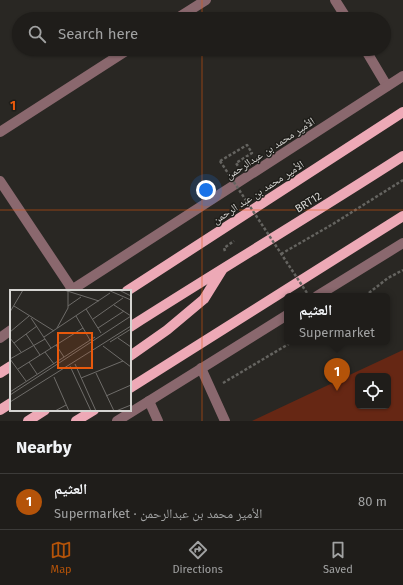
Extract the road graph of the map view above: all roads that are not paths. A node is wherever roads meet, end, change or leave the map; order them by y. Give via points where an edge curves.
1 (206, 0) edge
2 (335, 0) edge
3 (187, 12) edge
4 (343, 12) edge
5 (118, 56) edge
6 (369, 56) edge
7 (403, 76) edge
8 (387, 86) junction
9 (403, 112) edge
10 (0, 132) edge
11 (403, 156) edge
12 (0, 181) edge
13 (403, 216) edge
14 (403, 243) edge
15 (224, 267) junction
16 (71, 290) edge
17 (129, 290) edge
18 (322, 293) edge
19 (284, 317) edge
20 (131, 326) edge
21 (10, 331) edge
22 (0, 338) edge
23 (131, 355) edge
24 (10, 367) edge
25 (200, 368) junction
26 (0, 373) edge
27 (131, 387) edge
28 (149, 401) junction
29 (10, 404) edge
30 (0, 410) edge
31 (43, 411) edge
32 (92, 411) edge
33 (28, 421) edge
34 (76, 421) edge
35 (116, 421) edge
36 (158, 421) edge
37 (225, 421) edge

1 - 3 street
2 - 4 street
5 - 10 street
6 - 8 street
7 - 8 street, الأمير محمد بن عبدالرحمن
8 - 16 street, الأمير محمد بن عبدالرحمن
9 - 17 main road, الأمير محمد بن عبد الرحمن
11 - 15 main road, BRT12
12 - 16 street
13 - 27 main road
14 - 18 street
15 - 20 main road, BRT12
15 - 23 main road, BRT12 via 204,299
19 - 25 street
21 - 22 street
24 - 26 main road
25 - 28 street
25 - 37 street
28 - 35 street
28 - 36 street
29 - 30 main road
31 - 33 main road
32 - 34 main road

